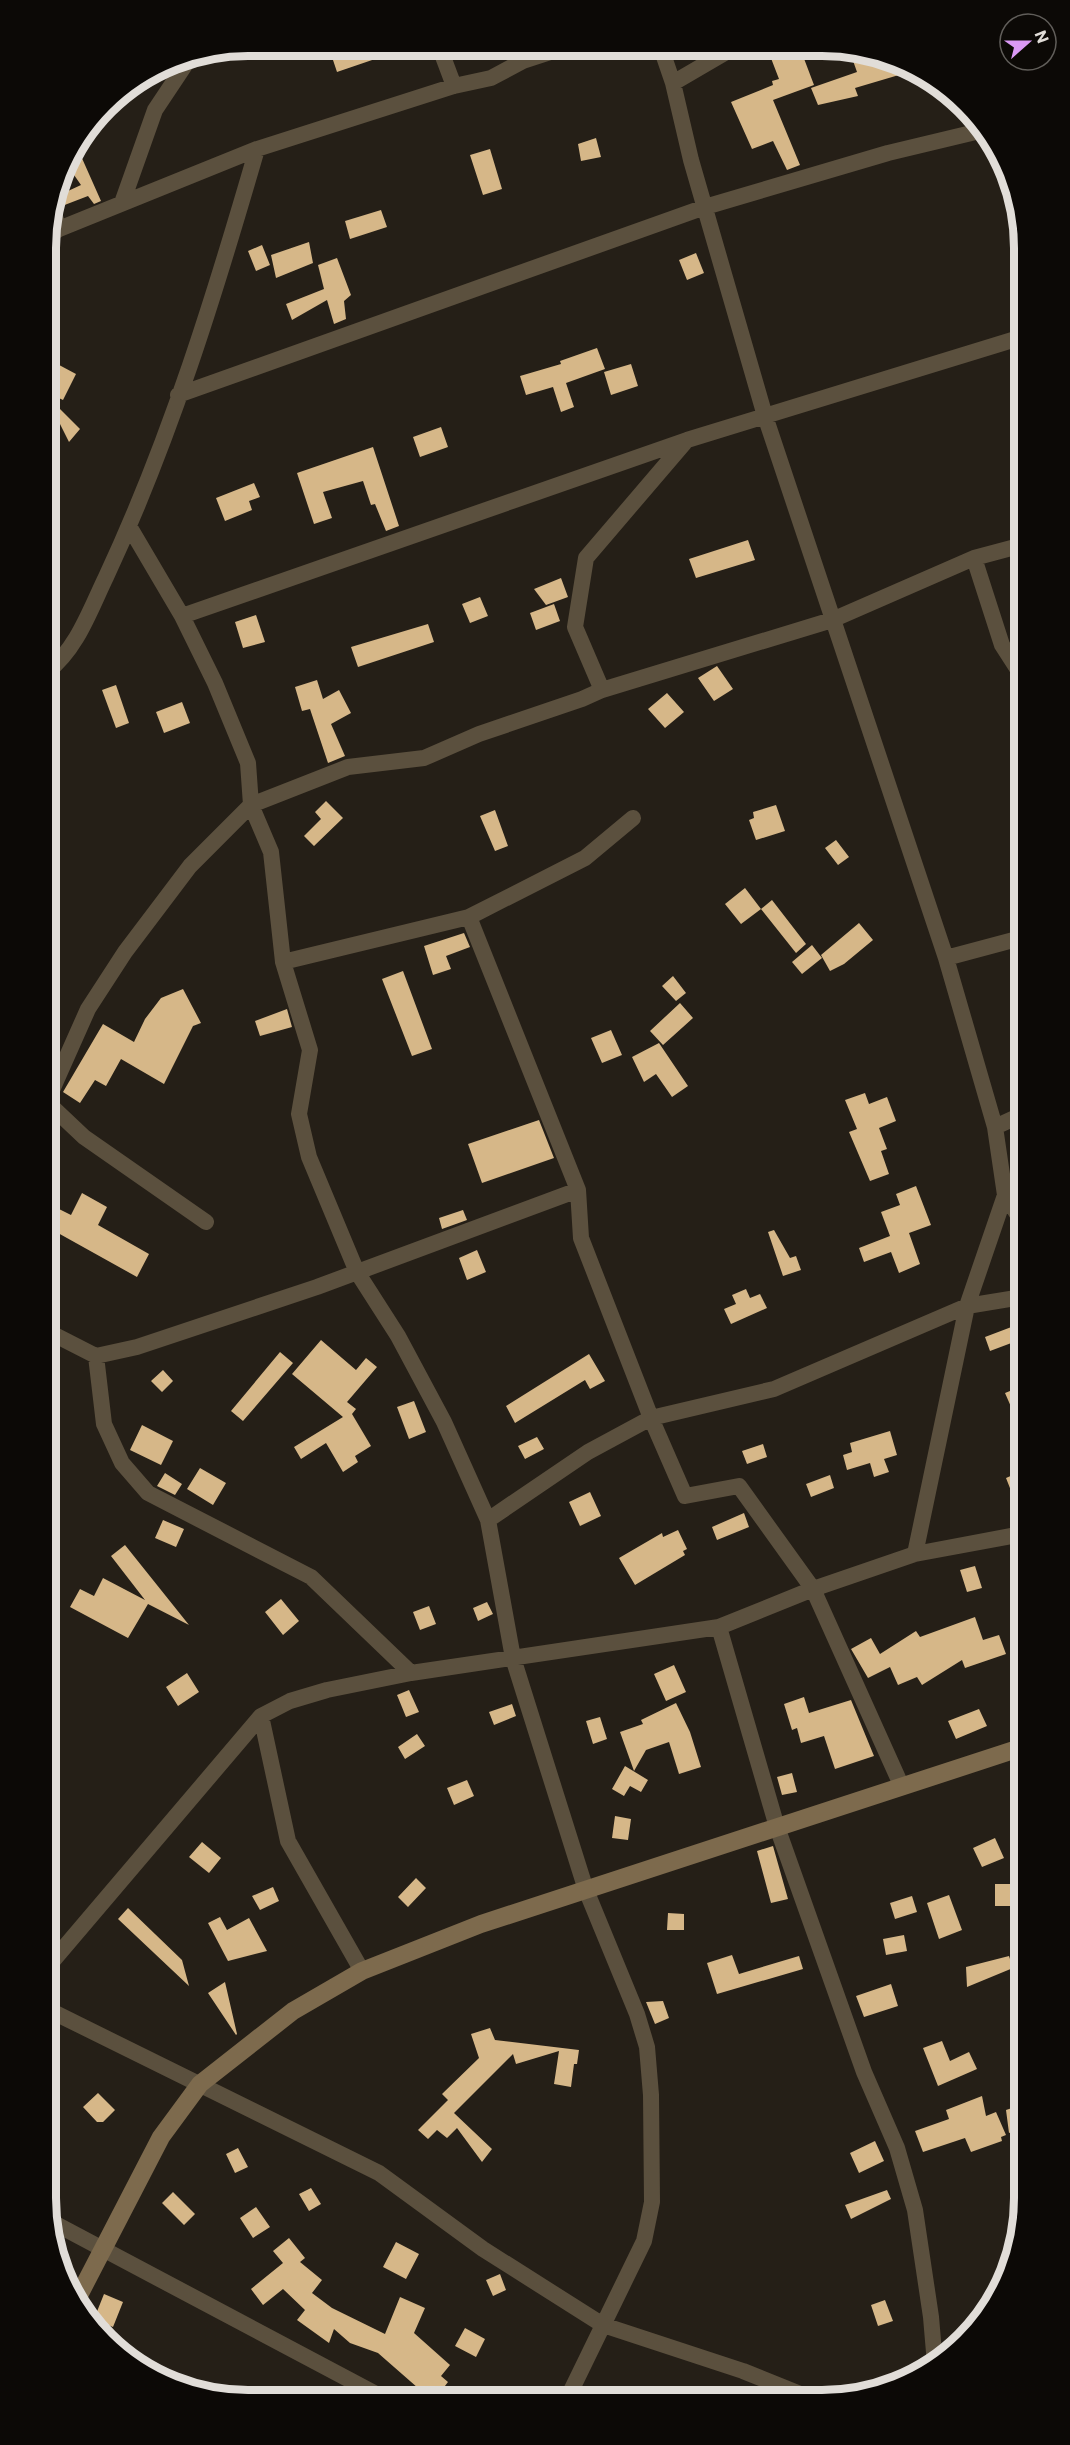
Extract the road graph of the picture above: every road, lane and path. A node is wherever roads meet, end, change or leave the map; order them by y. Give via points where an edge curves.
1 (540, 55) edge
2 (663, 55) edge
3 (721, 55) edge
4 (443, 56) edge
5 (184, 67) edge
6 (673, 83) junction
7 (454, 86) junction
8 (975, 132) edge
9 (257, 149) junction
10 (122, 203) junction
11 (705, 207) junction
12 (56, 231) edge
13 (1014, 340) edge
14 (178, 394) junction
15 (765, 416) junction
16 (687, 440) junction
17 (129, 526) junction
18 (1014, 547) edge
19 (974, 558) junction
20 (182, 616) junction
21 (832, 620) junction
22 (56, 663) edge
23 (1014, 664) edge
24 (602, 690) junction
25 (251, 805) junction
26 (633, 819) dead end
27 (469, 917) junction
28 (1014, 940) edge
29 (946, 958) junction
30 (283, 962) junction
31 (56, 1083) edge
32 (56, 1109) edge
33 (1014, 1118) edge
34 (995, 1127) junction
35 (578, 1190) junction
36 (1005, 1195) junction
37 (1014, 1208) edge
38 (206, 1222) dead end
39 (357, 1272) junction
40 (1014, 1299) edge
41 (967, 1306) junction
42 (56, 1336) edge
43 (96, 1356) junction
44 (651, 1418) junction
45 (488, 1520) junction
46 (1014, 1535) edge
47 (915, 1554) junction
48 (813, 1589) junction
49 (719, 1627) junction
50 (513, 1658) junction
51 (411, 1673) junction
52 (261, 1716) junction
53 (1014, 1750) edge
54 (902, 1786) junction
55 (777, 1827) junction
56 (586, 1890) junction
57 (56, 1957) edge
58 (362, 1971) junction
59 (56, 2013) edge
60 (200, 2084) junction
61 (57, 2225) edge
62 (103, 2250) junction
63 (80, 2293) edge
64 (603, 2325) junction
65 (934, 2353) edge
66 (369, 2390) edge
67 (571, 2390) edge
68 (790, 2390) edge

1 - 7 street via 491,78
2 - 6 street
3 - 6 street
4 - 7 street
5 - 10 street via 155,110
6 - 11 street
7 - 9 street
8 - 11 street via 888,153
9 - 10 street
9 - 14 street via 216,289
10 - 12 street
11 - 14 street
11 - 15 street
13 - 15 street
14 - 17 street
15 - 16 street
15 - 21 street
16 - 20 street
16 - 24 street via 586,558 575,627
17 - 20 street
17 - 22 street via 78,635
18 - 19 street
19 - 21 street
19 - 23 street via 1002,645
20 - 25 street via 215,682 248,763
21 - 24 street
21 - 29 street
24 - 25 street via 424,758 348,767
25 - 30 street via 271,852
25 - 31 street via 190,866 125,952 88,1009
26 - 27 street via 585,858
27 - 30 street
27 - 35 street
28 - 29 street
29 - 34 street
30 - 39 street via 310,1050 299,1114 309,1156
32 - 38 street via 84,1137
33 - 34 street
34 - 36 street
35 - 39 street
35 - 44 street via 582,1238
36 - 37 street
36 - 41 street
39 - 43 street via 227,1319
39 - 45 street via 434,1403
40 - 41 street
41 - 44 street via 774,1389
41 - 47 street
42 - 43 street
43 - 51 street via 104,1424 122,1463 148,1493 311,1577
44 - 45 street via 588,1452
44 - 48 street via 685,1496 739,1486
45 - 50 street
46 - 47 street
47 - 48 street
48 - 49 street
48 - 54 street
49 - 50 street
49 - 55 street
50 - 51 street
50 - 56 street
51 - 52 street via 290,1701
52 - 57 street
52 - 58 street via 288,1841
53 - 54 street
54 - 55 street
55 - 56 street
55 - 65 street via 864,2072 897,2148 915,2210
56 - 58 street via 482,1924
56 - 64 street via 647,2047 651,2094 652,2202 644,2241
58 - 60 street via 293,2011
59 - 60 street
60 - 62 street via 161,2137
60 - 64 street via 379,2173 483,2249
61 - 62 street
62 - 63 street
62 - 66 street
64 - 67 street
64 - 68 street

